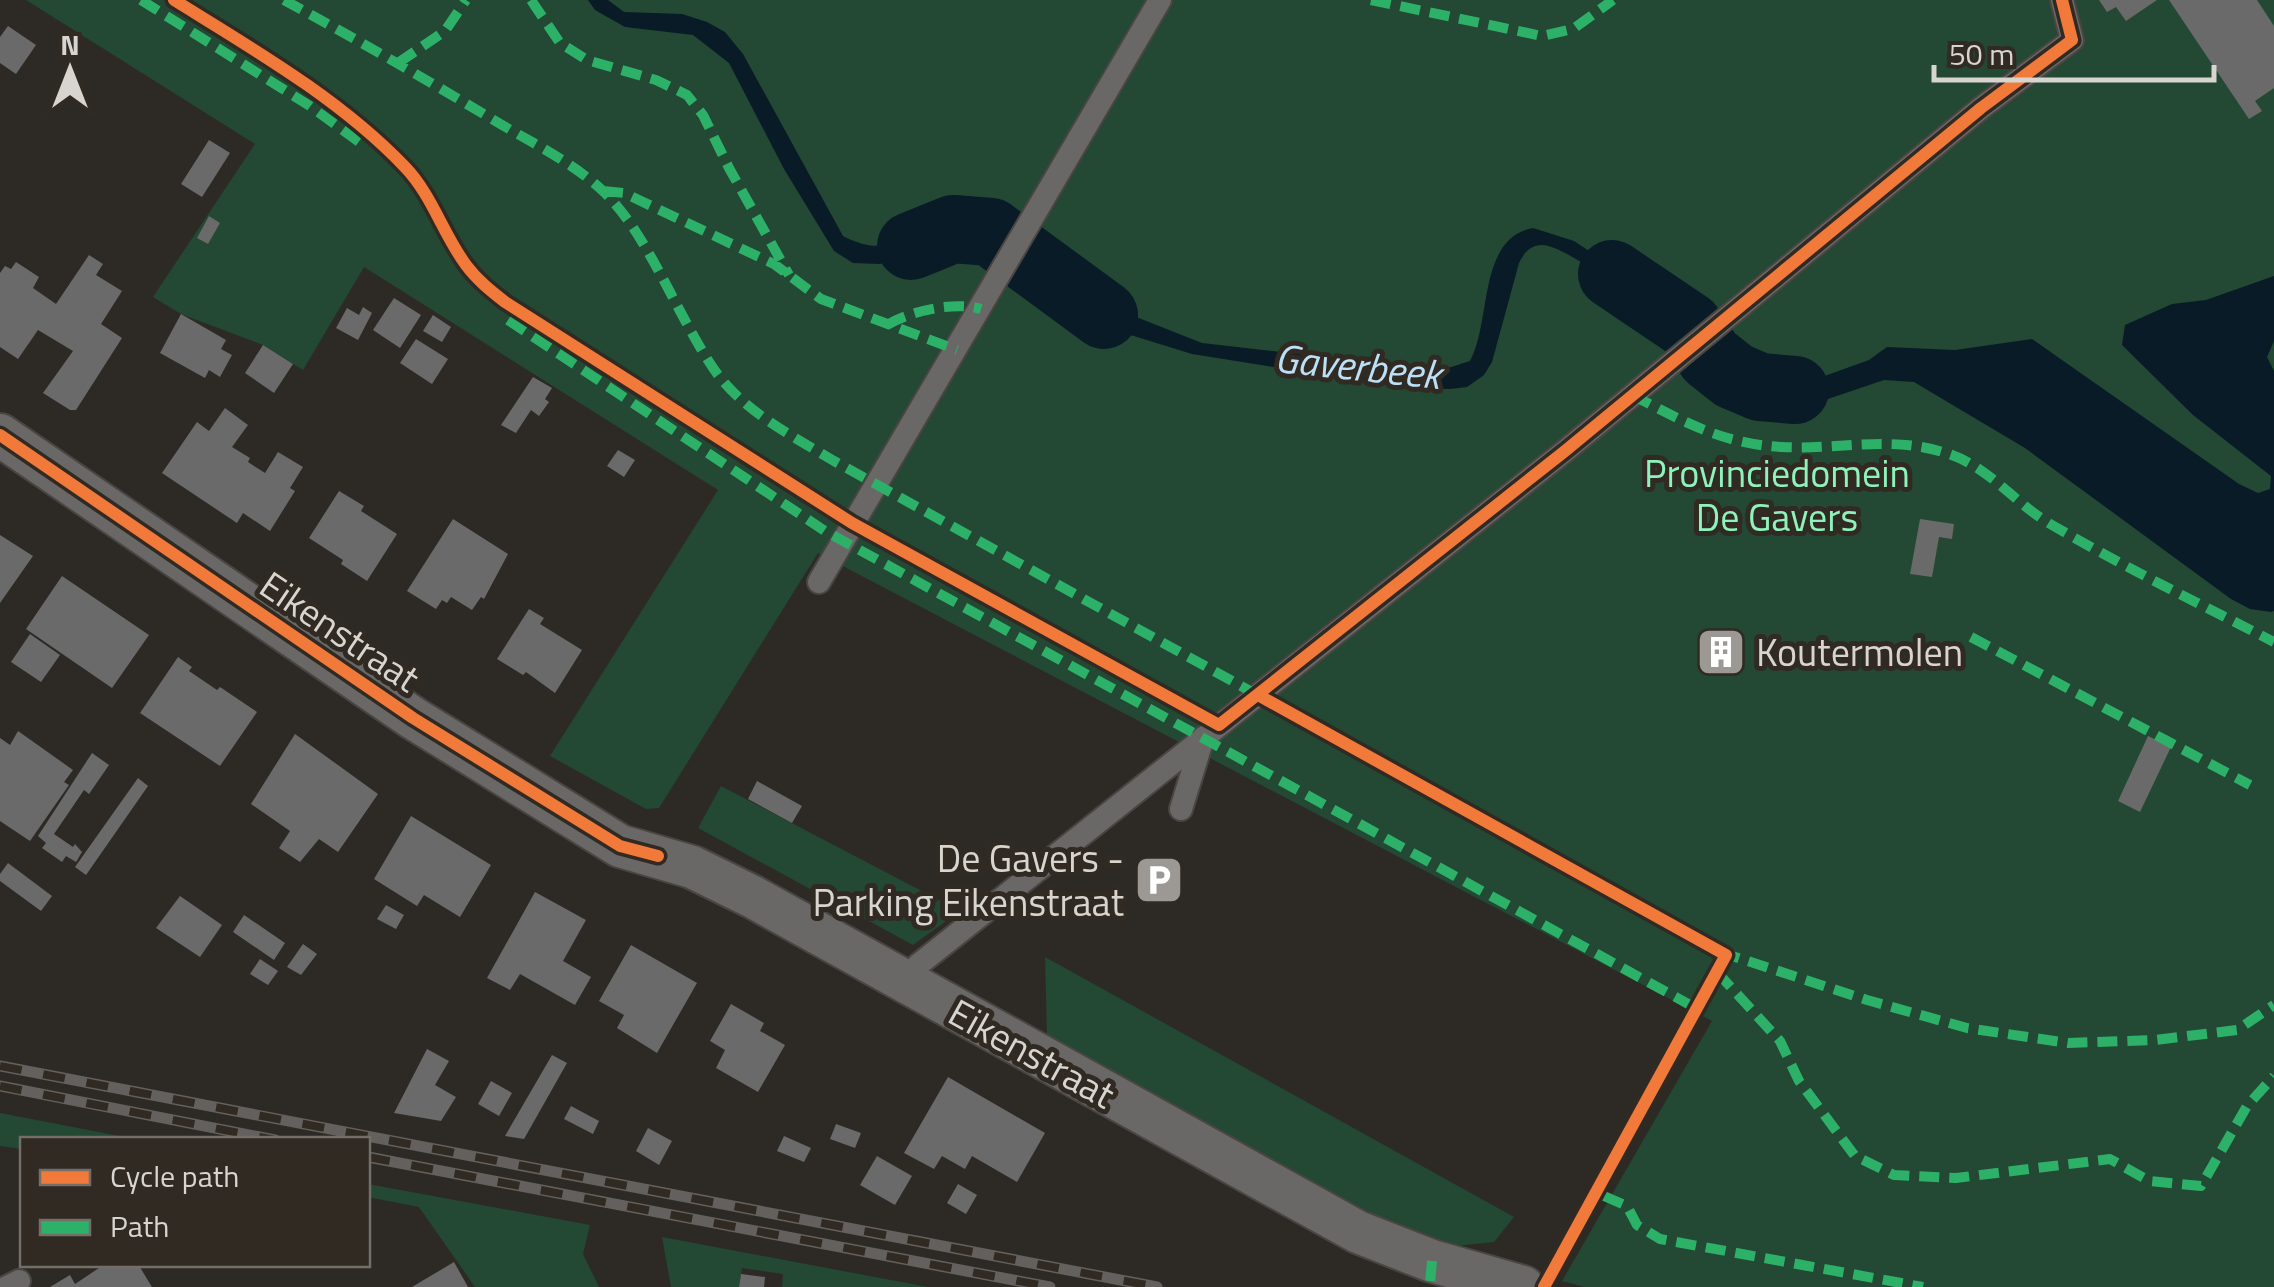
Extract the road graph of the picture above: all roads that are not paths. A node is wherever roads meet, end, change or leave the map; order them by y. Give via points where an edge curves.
1 (1160, 0) edge
2 (2062, 0) edge
3 (0, 435) edge
4 (818, 582) dead end
5 (1203, 738) junction
6 (1181, 809) dead end
7 (906, 984) junction
8 (1523, 1287) edge

1 - 4 lane
2 - 5 lane via 2072,40
3 - 7 street, Eikenstraat via 413,718 620,846 692,867
5 - 6 lane
5 - 7 lane via 918,965
7 - 8 street, Eikenstraat via 1358,1232

